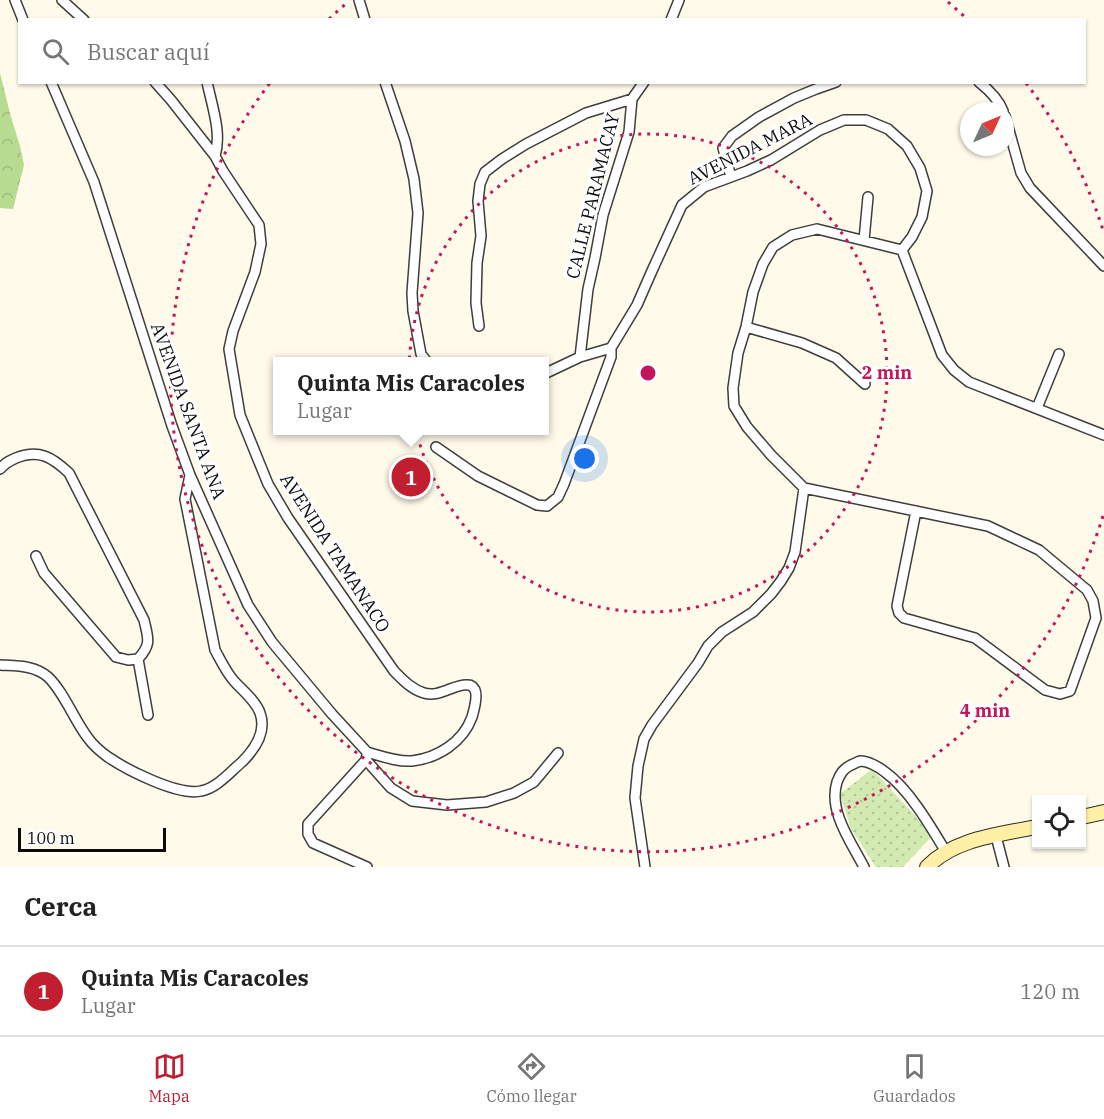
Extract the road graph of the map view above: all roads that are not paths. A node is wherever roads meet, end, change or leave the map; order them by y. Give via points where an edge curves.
1 (15, 0) edge
2 (62, 0) edge
3 (679, 0) edge
4 (362, 1) edge
5 (22, 18) edge
6 (82, 18) edge
7 (365, 18) edge
8 (672, 18) edge
9 (52, 84) edge
10 (157, 84) edge
11 (207, 84) edge
12 (386, 84) edge
13 (643, 84) edge
14 (830, 84) edge
15 (982, 84) edge
16 (632, 99) junction
17 (999, 102) edge
18 (1014, 148) edge
19 (215, 156) junction
20 (731, 177) junction
21 (868, 197) dead end
22 (864, 240) junction
23 (902, 250) junction
24 (1104, 266) edge
25 (479, 326) dead end
26 (746, 327) junction
27 (611, 348) junction
28 (1059, 354) dead end
29 (423, 357) edge
30 (580, 357) junction
31 (549, 372) edge
32 (865, 384) dead end
33 (1037, 408) junction
34 (1104, 435) edge
35 (436, 447) dead end
36 (0, 469) edge
37 (190, 475) junction
38 (804, 488) junction
39 (916, 511) junction
40 (36, 556) dead end
41 (138, 659) junction
42 (0, 665) edge
43 (148, 715) dead end
44 (558, 753) dead end
45 (366, 756) junction
46 (1104, 812) edge
47 (1086, 816) edge
48 (1032, 828) edge
49 (996, 836) junction
50 (946, 852) junction
51 (367, 867) edge
52 (645, 867) edge
53 (864, 867) edge
54 (927, 867) edge
55 (1004, 867) edge

1 - 5 street
2 - 6 street
3 - 8 street
4 - 7 street
9 - 37 street, AVENIDA SANTA ANA via 94,182
10 - 19 street, AVENIDA TAMANACO
11 - 19 street via 218,134
12 - 29 street via 414,179 418,213 412,293
13 - 16 street, CALLE PARAMACAY
14 - 20 street via 794,98 732,136 723,148
15 - 17 street
16 - 25 street via 586,113 526,144 485,172 478,201
16 - 30 street, CALLE PARAMACAY via 629,132 603,215 588,289
18 - 24 street via 1030,188
19 - 45 street, AVENIDA TAMANACO via 259,225 261,244 255,272 229,349 240,415 268,484 394,671 425,694 467,685 476,693 469,724 452,745 440,752 411,761
20 - 23 street, AVENIDA MARA via 844,120 866,120 888,129 907,146 927,191 922,217
20 - 27 street, AVENIDA MARA via 704,187 682,205 637,305
21 - 22 street
22 - 23 street
22 - 26 street via 817,229 792,235 773,248 762,264
23 - 33 street via 942,355 954,370 969,382
26 - 32 street via 802,343 836,358
26 - 38 street via 738,353 734,406 747,427
27 - 30 street
27 - 35 street, AVENIDA MARA via 612,357 564,484 558,497 547,506 537,505 478,476
28 - 33 street
30 - 31 street
33 - 34 street
36 - 41 street via 5,463 32,453 58,463 69,473 144,620 148,637 146,650
37 - 42 street via 185,499 215,650 260,714 258,743 251,753 214,786 201,791 174,789 105,756 46,675 34,668
37 - 45 street, AVENIDA SANTA ANA via 248,605 272,642
38 - 39 street
38 - 52 street via 795,552 781,581 753,612 708,646 644,739 635,798
39 - 39 street via 988,526 1039,550 1087,590 1096,618 1070,691 1060,694 1045,690 975,638 904,618 899,613 897,606
40 - 41 street via 44,573 116,657
41 - 43 street
44 - 45 street, AVENIDA SANTA ANA via 534,782 514,793 486,802 447,805 412,801 391,788
45 - 51 street via 308,824 308,834 313,843
46 - 47 street
48 - 49 street
49 - 50 street via 970,841
49 - 55 street
50 - 53 street via 886,772 860,761 839,774 834,802
50 - 54 street

